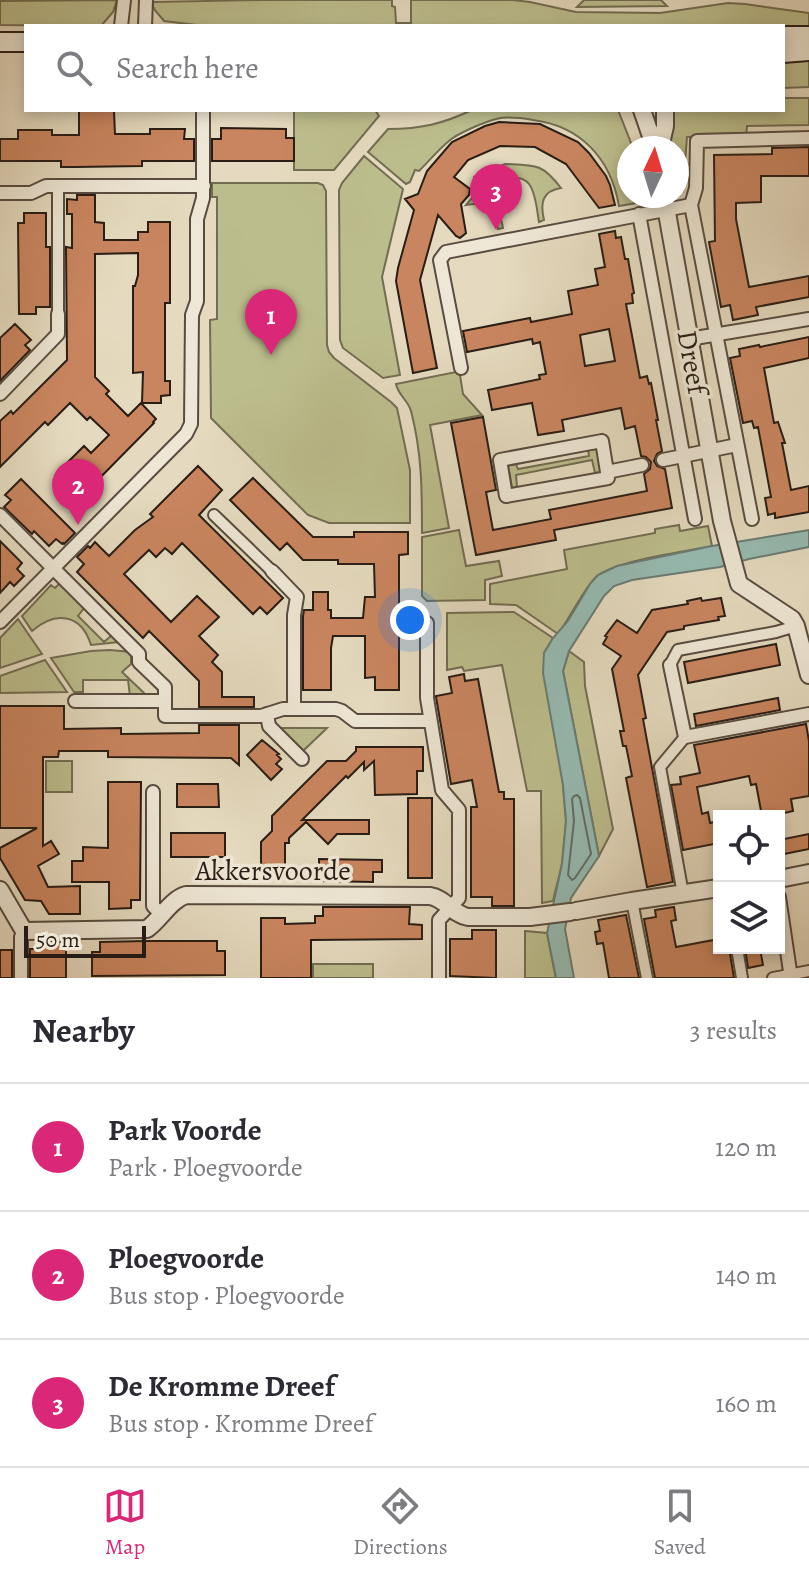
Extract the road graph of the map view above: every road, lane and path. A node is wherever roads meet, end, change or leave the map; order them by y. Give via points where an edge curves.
1 (124, 0) edge
2 (146, 0) edge
3 (121, 24) edge
4 (145, 24) edge
5 (785, 36) edge
6 (809, 36) edge
7 (0, 42) edge
8 (24, 42) edge
9 (809, 51) edge
10 (785, 53) edge
11 (203, 112) edge
12 (643, 112) edge
13 (665, 112) edge
14 (653, 136) edge
15 (662, 136) edge
16 (809, 138) edge
17 (58, 185) junction
18 (204, 186) junction
19 (0, 193) edge
20 (691, 205) joint
21 (652, 208) edge
22 (665, 208) edge
23 (639, 214) junction
24 (58, 314) joint
25 (809, 319) edge
26 (716, 335) junction
27 (689, 339) junction
28 (461, 368) dead end
29 (0, 394) edge
30 (737, 445) junction
31 (710, 451) junction
32 (684, 456) junction
33 (663, 460) dead end
34 (642, 465) dead end
35 (607, 472) junction
36 (0, 515) edge
37 (214, 515) dead end
38 (695, 519) dead end
39 (752, 519) dead end
40 (53, 568) junction
41 (272, 571) joint
42 (0, 622) edge
43 (427, 623) dead end
44 (796, 626) junction
45 (670, 665) joint
46 (809, 675) edge
47 (75, 701) dead end
48 (165, 701) junction
49 (294, 709) junction
50 (267, 714) junction
51 (809, 714) edge
52 (430, 721) junction
53 (685, 737) junction
54 (302, 759) dead end
55 (153, 792) dead end
56 (809, 873) edge
57 (785, 878) edge
58 (713, 889) edge
59 (0, 890) edge
60 (683, 894) junction
61 (632, 901) junction
62 (450, 908) junction
63 (162, 915) junction
64 (24, 931) junction
65 (785, 936) edge
66 (738, 954) edge
67 (809, 971) edge
68 (791, 976) edge
69 (21, 978) edge
70 (439, 978) edge
71 (647, 978) edge
72 (742, 978) edge
73 (773, 978) edge

1 - 3 street
2 - 4 street
5 - 6 main road
7 - 8 main road
9 - 10 main road
11 - 18 street
12 - 14 street
13 - 15 street
16 - 20 street, Dreef via 697,141
17 - 18 street
17 - 19 street via 31,193
17 - 24 street
18 - 40 street via 197,219 189,430
20 - 26 street, Dreef
21 - 23 street
22 - 27 street, Dreef
23 - 28 street via 446,252 440,260
23 - 32 street, Dreef
24 - 29 street via 58,334
25 - 26 street
26 - 27 street
26 - 30 street, Dreef
27 - 31 street, Dreef
30 - 31 street
30 - 39 street, Dreef
31 - 32 street
31 - 44 street, Dreef via 739,584
32 - 33 street
32 - 38 street, Dreef
34 - 35 street
35 - 35 street via 608,478 506,496 500,460 602,441
36 - 40 street
37 - 41 street
40 - 42 street
40 - 48 street via 139,654 139,662 165,687
41 - 49 street via 298,600
43 - 52 street
44 - 45 street via 678,650
44 - 46 street
45 - 53 street
47 - 48 street
48 - 50 street via 165,716
49 - 50 street
49 - 52 street via 340,710 355,721
50 - 54 street via 269,726
51 - 53 street
52 - 62 street via 442,790 459,810 459,898
53 - 60 street via 660,767
55 - 63 street via 153,906
56 - 57 street
58 - 60 street
59 - 64 street
60 - 61 street
61 - 62 street, Akkersvoorde via 541,917 468,917
61 - 71 street
62 - 63 street, Akkersvoorde via 430,896 186,895
62 - 70 street via 439,920
63 - 64 street, Akkersvoorde via 140,930
64 - 69 street
65 - 68 street
66 - 72 street
67 - 68 street
68 - 73 street

